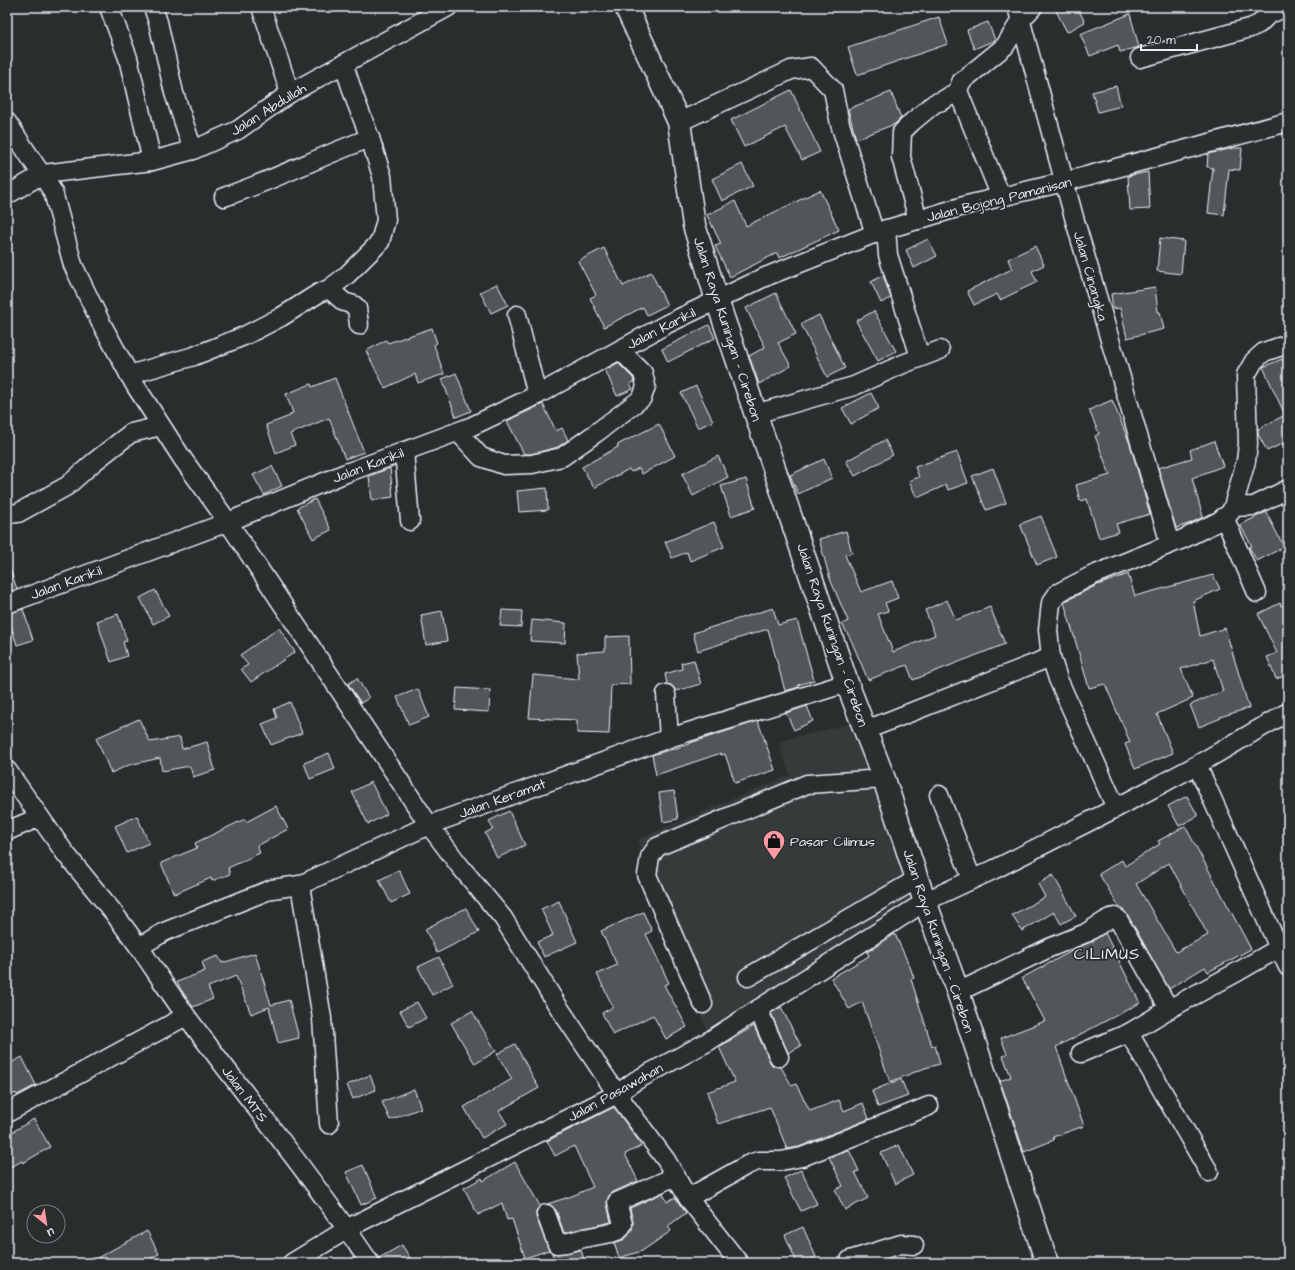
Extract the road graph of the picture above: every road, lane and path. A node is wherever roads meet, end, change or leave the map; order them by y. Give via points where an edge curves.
1 (110, 7) edge
2 (153, 7) edge
3 (261, 7) edge
4 (448, 7) edge
5 (626, 7) edge
6 (1034, 7) edge
7 (1286, 7) edge
8 (1019, 13) edge
9 (1140, 58) dead end
10 (344, 65) junction
11 (958, 91) junction
12 (290, 93) junction
13 (7, 122) edge
14 (679, 122) junction
15 (1288, 122) edge
16 (370, 138) junction
17 (193, 150) junction
18 (152, 161) junction
19 (43, 174) junction
20 (1064, 182) junction
21 (7, 195) edge
22 (224, 197) dead end
23 (1001, 197) junction
24 (918, 220) junction
25 (881, 231) junction
26 (329, 289) junction
27 (717, 300) junction
28 (517, 315) dead end
29 (359, 324) dead end
30 (1288, 344) edge
31 (620, 350) junction
32 (940, 350) dead end
33 (920, 356) junction
34 (129, 375) junction
35 (537, 395) junction
36 (755, 414) junction
37 (161, 426) junction
38 (458, 432) junction
39 (404, 451) junction
40 (1288, 489) edge
41 (1228, 512) junction
42 (7, 514) edge
43 (410, 521) dead end
44 (228, 522) junction
45 (1170, 544) junction
46 (1257, 593) dead end
47 (7, 604) edge
48 (1051, 658) junction
49 (847, 683) junction
50 (666, 694) dead end
51 (1288, 712) edge
52 (866, 730) junction
53 (669, 738) junction
54 (1196, 765) junction
55 (7, 770) edge
56 (884, 778) junction
57 (939, 795) dead end
58 (1116, 808) junction
59 (40, 817) junction
60 (429, 825) junction
61 (7, 831) edge
62 (972, 879) junction
63 (917, 880) junction
64 (300, 885) junction
65 (926, 901) junction
66 (139, 947) junction
67 (1285, 957) edge
68 (748, 977) dead end
69 (958, 992) junction
70 (703, 1004) dead end
71 (1169, 1009) junction
72 (758, 1010) junction
73 (186, 1016) junction
74 (1129, 1033) junction
75 (1081, 1053) dead end
76 (780, 1057) dead end
77 (617, 1094) junction
78 (929, 1106) dead end
79 (7, 1113) edge
80 (330, 1124) dead end
81 (1209, 1172) dead end
82 (676, 1176) junction
83 (688, 1198) junction
84 (546, 1214) dead end
85 (348, 1229) junction
86 (914, 1245) dead end
87 (846, 1262) edge
88 (292, 1263) edge
89 (370, 1263) edge
90 (739, 1263) edge
91 (1047, 1263) edge

1 - 18 street via 128,58
2 - 17 street via 174,93
3 - 12 street
4 - 10 street, Jalan Abdullah
5 - 14 highway, Jalan Raya Kuningan - Cirebon
6 - 8 street
7 - 9 street via 1268,15 1259,24 1250,28
8 - 11 street via 1005,46 961,82
8 - 20 street, Jalan Cinangka
10 - 12 street, Jalan Abdullah
10 - 16 street
11 - 23 street
11 - 24 street via 935,103 902,132 900,157
12 - 17 street, Jalan Abdullah via 238,130
13 - 19 street
14 - 25 street via 790,70 811,67 833,90 842,131
14 - 27 highway, Jalan Raya Kuningan - Cirebon via 694,225
15 - 20 street, Jalan Bojong Pamanisan
16 - 22 street
16 - 26 street via 382,176 386,220 380,242
17 - 18 street, Jalan Abdullah
18 - 19 street, Jalan Abdullah
19 - 21 street, Jalan Abdullah
19 - 34 street via 53,192 74,265
20 - 23 street, Jalan Bojong Pamanisan
20 - 45 street, Jalan Cinangka
23 - 24 street, Jalan Bojong Pamanisan
24 - 25 street, Jalan Bojong Pamanisan
25 - 27 street, Jalan Bojong Pamanisan via 766,277
25 - 33 street
26 - 29 street via 344,302 357,308
26 - 34 street via 244,336 194,356
27 - 31 street, Jalan Karikil
27 - 36 highway, Jalan Raya Kuningan - Cirebon
28 - 35 street
30 - 41 street via 1264,352 1254,360 1246,375 1246,462
31 - 35 street, Jalan Karikil
31 - 38 street via 643,373 646,386 642,398 562,457 532,464 504,465 481,457
32 - 33 street
33 - 36 street via 854,386
34 - 37 street
35 - 38 street, Jalan Karikil
36 - 49 highway, Jalan Raya Kuningan - Cirebon
37 - 42 street via 131,433 67,486 18,513
37 - 44 street
38 - 39 street, Jalan Karikil
39 - 43 street
39 - 44 street, Jalan Karikil
40 - 41 street via 1254,506
41 - 45 street via 1219,521
41 - 46 street
44 - 47 street, Jalan Karikil
44 - 60 street
45 - 48 street via 1091,576 1058,593 1050,603 1048,630
48 - 52 street
48 - 58 street
49 - 52 highway, Jalan Raya Kuningan - Cirebon
49 - 53 street, Jalan Keramat
50 - 53 street
51 - 54 street, Jalan Pasawahan
52 - 56 highway, Jalan Raya Kuningan - Cirebon
53 - 60 street, Jalan Keramat
54 - 58 street, Jalan Pasawahan
54 - 67 street
55 - 59 street, Jalan MTS
56 - 63 highway, Jalan Raya Kuningan - Cirebon
56 - 70 street via 807,784 657,847 650,857 647,875
57 - 62 street
58 - 62 street, Jalan Pasawahan
59 - 61 street
59 - 66 street, Jalan MTS
60 - 64 street, Jalan Keramat
60 - 77 street via 503,918
62 - 65 street, Jalan Pasawahan
63 - 65 highway, Jalan Raya Kuningan - Cirebon
63 - 68 street
64 - 66 street, Jalan Keramat via 272,889 164,932
64 - 80 street via 322,1018
65 - 69 highway, Jalan Raya Kuningan - Cirebon
65 - 72 street, Jalan Pasawahan
66 - 73 street, Jalan MTS
67 - 71 street via 1239,971
69 - 71 street via 1115,917
69 - 91 highway, Jalan Raya Kuningan - Cirebon
71 - 74 street
72 - 76 street
72 - 77 street, Jalan Pasawahan
73 - 79 street
73 - 85 street, Jalan MTS
74 - 75 street
74 - 81 street
77 - 82 street
77 - 85 street, Jalan Pasawahan
78 - 83 street via 797,1158 758,1161 747,1165
82 - 83 street
82 - 84 street via 617,1202 623,1224 619,1230 611,1233 557,1244
83 - 90 street
85 - 88 street, Jalan Pasawahan
85 - 89 street, Jalan MTS
86 - 87 street via 901,1244

